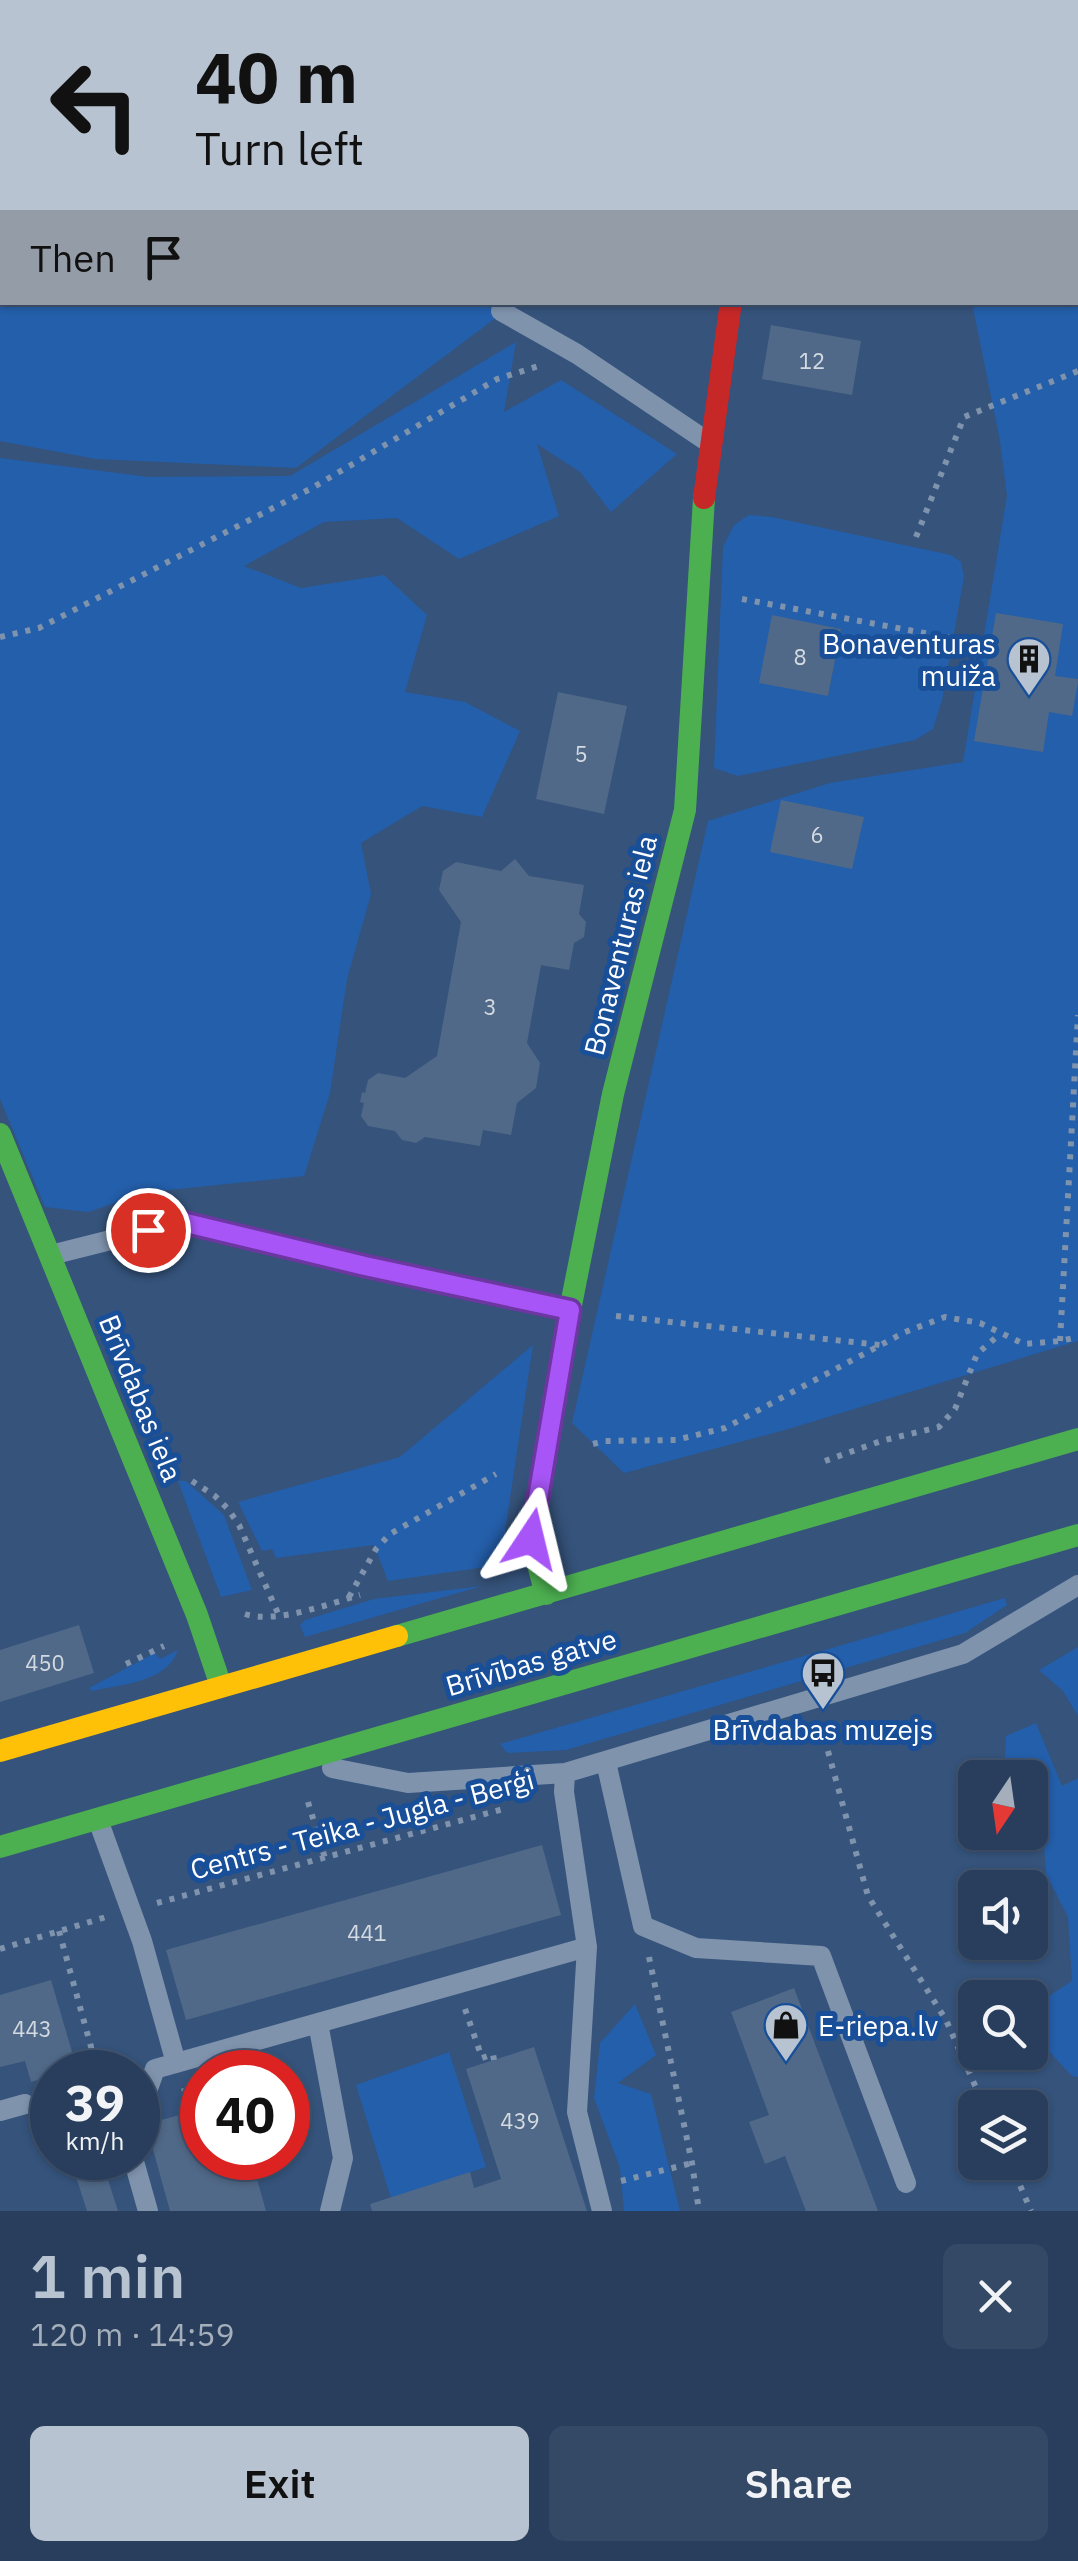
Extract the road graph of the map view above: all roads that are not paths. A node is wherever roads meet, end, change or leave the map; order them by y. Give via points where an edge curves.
1 (731, 305) edge
2 (502, 311) dead end
3 (711, 444) junction
4 (0, 1134) edge
5 (50, 1255) junction
6 (570, 1310) junction
7 (1078, 1439) edge
8 (1078, 1535) edge
9 (1078, 1585) edge
10 (546, 1594) junction
11 (221, 1686) junction
12 (0, 1750) edge
13 (295, 1761) junction
14 (606, 1762) junction
15 (565, 1782) junction
16 (98, 1818) junction
17 (0, 1847) edge
18 (587, 1948) junction
19 (318, 2023) junction
20 (176, 2063) junction
21 (160, 2068) edge
22 (25, 2104) dead end
23 (0, 2111) edge
24 (139, 2180) edge
25 (906, 2183) dead end
26 (148, 2211) edge
27 (330, 2211) edge
28 (602, 2211) edge

1 - 3 main road, Bonaventuras iela
2 - 3 lane
3 - 6 main road, Bonaventuras iela via 684,810 613,1094
4 - 5 main road, Brīvdabas iela
5 - 6 lane via 182,1222
5 - 11 main road, Brīvdabas iela
6 - 10 main road, Bonaventuras iela via 531,1539
7 - 10 main road
8 - 13 main road, Brīvības gatve
9 - 14 lane via 963,1654
10 - 11 main road
11 - 12 main road
13 - 15 lane via 408,1782
13 - 16 main road, Brīvības gatve
14 - 15 lane
14 - 25 lane via 643,1926 696,1948 821,1956
15 - 18 lane
16 - 17 main road, Brīvības gatve
16 - 20 lane
18 - 19 lane
18 - 28 lane via 577,2112
19 - 20 lane
19 - 27 lane via 343,2158
20 - 21 lane
22 - 23 lane
24 - 26 lane

